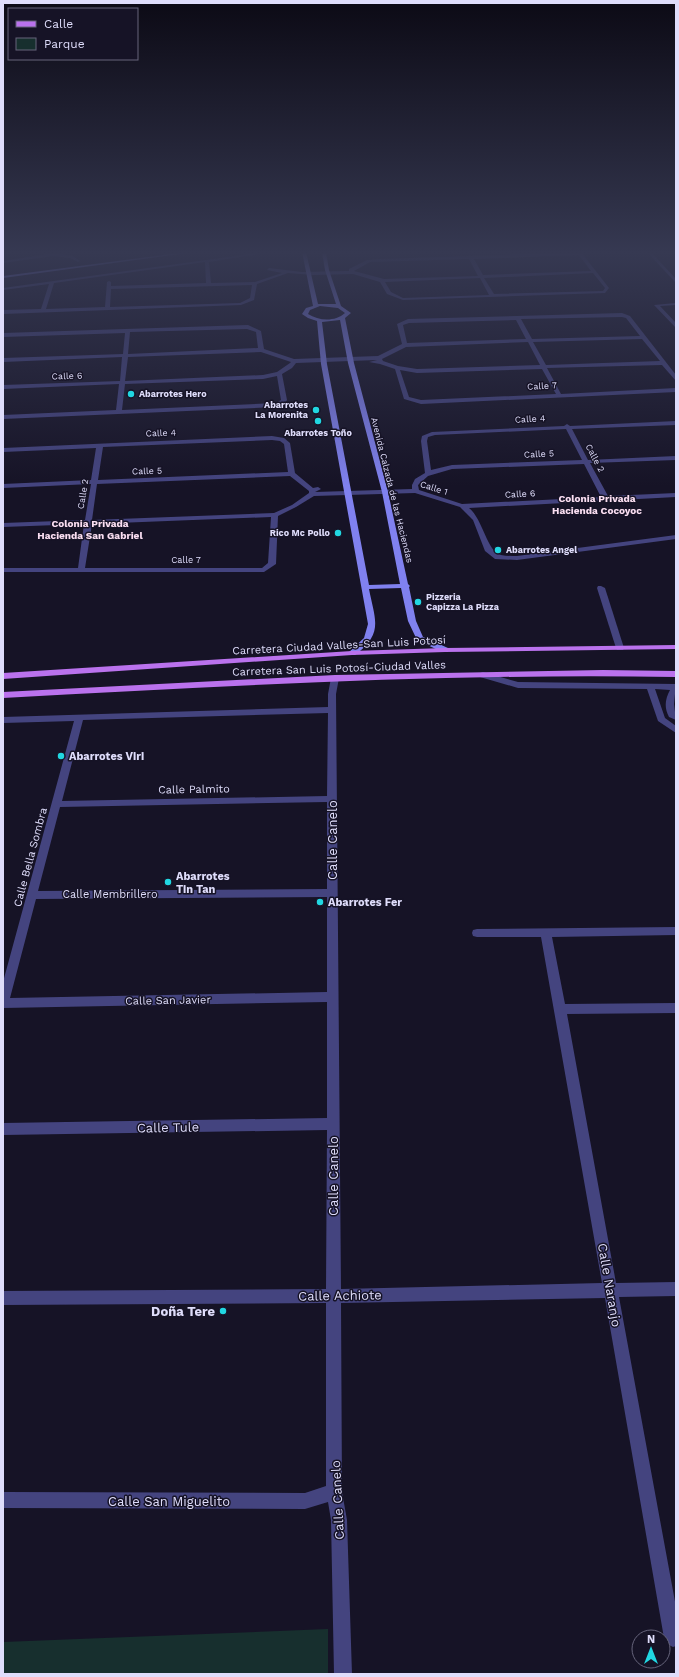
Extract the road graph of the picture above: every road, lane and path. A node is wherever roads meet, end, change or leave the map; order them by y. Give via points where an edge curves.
1 (159, 330) edge
2 (257, 330) edge
3 (320, 330) edge
4 (345, 330) edge
5 (402, 330) edge
6 (524, 330) edge
7 (639, 330) edge
8 (128, 331) junction
9 (3, 335) edge
10 (645, 337) junction
11 (530, 341) junction
12 (406, 344) junction
13 (261, 350) junction
14 (126, 356) junction
15 (3, 360) edge
16 (380, 360) junction
17 (351, 361) junction
18 (324, 362) junction
19 (294, 363) junction
20 (664, 363) junction
21 (544, 367) junction
22 (397, 368) junction
23 (279, 374) junction
24 (676, 379) edge
25 (122, 382) junction
26 (3, 387) edge
27 (676, 390) edge
28 (559, 395) junction
29 (119, 413) junction
30 (3, 417) edge
31 (676, 423) edge
32 (567, 426) junction
33 (100, 445) junction
34 (3, 450) edge
35 (676, 458) edge
36 (586, 461) junction
37 (292, 474) junction
38 (428, 474) junction
39 (94, 482) junction
40 (3, 486) edge
41 (415, 488) junction
42 (384, 490) junction
43 (347, 491) junction
44 (312, 492) junction
45 (676, 496) edge
46 (606, 499) junction
47 (462, 506) junction
48 (275, 515) junction
49 (88, 522) junction
50 (3, 526) edge
51 (676, 537) edge
52 (3, 570) edge
53 (80, 570) junction
54 (406, 586) junction
55 (366, 587) junction
56 (601, 588) dead end
57 (676, 647) edge
58 (620, 648) junction
59 (445, 650) junction
60 (352, 654) junction
61 (676, 674) edge
62 (483, 675) junction
63 (3, 676) edge
64 (335, 678) junction
65 (650, 686) junction
66 (676, 687) edge
67 (3, 695) edge
68 (332, 710) junction
69 (676, 717) edge
70 (80, 718) junction
71 (3, 720) edge
72 (676, 730) edge
73 (332, 799) junction
74 (56, 804) junction
75 (332, 894) junction
76 (32, 895) junction
77 (676, 931) edge
78 (546, 932) junction
79 (477, 933) dead end
80 (333, 997) junction
81 (3, 1003) edge
82 (676, 1008) edge
83 (560, 1009) junction
84 (333, 1124) junction
85 (3, 1129) edge
86 (610, 1289) junction
87 (676, 1289) edge
88 (334, 1296) junction
89 (3, 1298) edge
90 (334, 1492) junction
91 (3, 1500) edge
92 (673, 1638) dead end
93 (343, 1674) edge

1 - 8 street
2 - 13 street
3 - 18 street
4 - 17 street, Avenida Calzada de las Haciendas
5 - 12 street
6 - 11 street
7 - 10 street
8 - 9 street
8 - 14 street
10 - 11 street
10 - 20 street
11 - 12 street
11 - 21 street
12 - 16 street
13 - 14 street
13 - 19 street
14 - 15 street
14 - 25 street
16 - 17 street
16 - 22 street
17 - 18 street
17 - 42 street, Avenida Calzada de las Haciendas
18 - 19 street
18 - 43 street
19 - 23 street, Calle 6
20 - 21 street
20 - 24 street
21 - 22 street via 417,371
21 - 28 street
22 - 28 street, Calle 7 via 406,398 409,400 421,402
23 - 25 street, Calle 6 via 263,377
23 - 29 street via 284,400 277,405
25 - 26 street, Calle 6
25 - 29 street
27 - 28 street, Calle 7
29 - 30 street
31 - 32 street, Calle 4
32 - 36 street, Calle 2
32 - 38 street, Calle 4 via 434,433 425,436
33 - 34 street, Calle 4
33 - 37 street, Calle 4 via 282,439 287,443
33 - 39 street, Calle 2
35 - 36 street, Calle 5
36 - 38 street, Calle 5 via 452,467
36 - 46 street, Calle 2
37 - 39 street, Calle 5
37 - 44 street
38 - 41 street, Calle 5 via 417,481
39 - 40 street, Calle 5
39 - 49 street, Calle 2
41 - 42 street, Calle 1
41 - 47 street, Calle 1
42 - 43 street, Calle 1
42 - 54 street, Avenida Calzada de las Haciendas
43 - 44 street, Calle 1
43 - 55 street
44 - 48 street via 294,506
45 - 46 street, Calle 6
46 - 47 street, Calle 6
47 - 51 street, Calle 1 via 476,520 488,549 498,557 517,558
48 - 49 street
48 - 53 street, Calle 7 via 272,564 264,570
49 - 50 street
49 - 53 street, Calle 2
52 - 53 street, Calle 7
54 - 55 street
54 - 59 street, Avenida Calzada de las Haciendas via 412,621 418,634
55 - 60 street via 372,634
56 - 58 street
57 - 58 main road, Carretera Ciudad Valles-San Luis Potosí
58 - 59 main road, Carretera Ciudad Valles-San Luis Potosí
59 - 60 main road, Carretera Ciudad Valles-San Luis Potosí
60 - 63 main road, Carretera Ciudad Valles-San Luis Potosí
61 - 62 main road, Carretera San Luis Potosí-Ciudad Valles
62 - 64 main road, Carretera San Luis Potosí-Ciudad Valles
62 - 65 street via 518,685
64 - 67 main road, Carretera San Luis Potosí-Ciudad Valles
64 - 68 street, Calle Canelo
65 - 66 street
65 - 72 street via 661,719
66 - 69 street via 671,695 669,707 672,715
68 - 70 street
68 - 73 street, Calle Canelo
70 - 71 street
70 - 74 street, Calle Bella Sombra
73 - 74 street, Calle Palmito
73 - 75 street, Calle Canelo
74 - 76 street, Calle Bella Sombra
75 - 76 street, Calle Membrillero
75 - 80 street, Calle Canelo
76 - 81 street, Calle Bella Sombra
77 - 78 street
78 - 79 street
78 - 83 street, Calle Naranjo
80 - 81 street, Calle San Javier
80 - 84 street, Calle Canelo
82 - 83 street
83 - 86 street, Calle Naranjo
84 - 85 street, Calle Tule
84 - 88 street, Calle Canelo
86 - 87 street, Calle Achiote
86 - 88 street, Calle Achiote
86 - 92 street, Calle Naranjo
88 - 89 street, Calle Achiote
88 - 90 street, Calle Canelo
90 - 91 street, Calle San Miguelito via 305,1501
90 - 93 street, Calle Canelo via 339,1520

